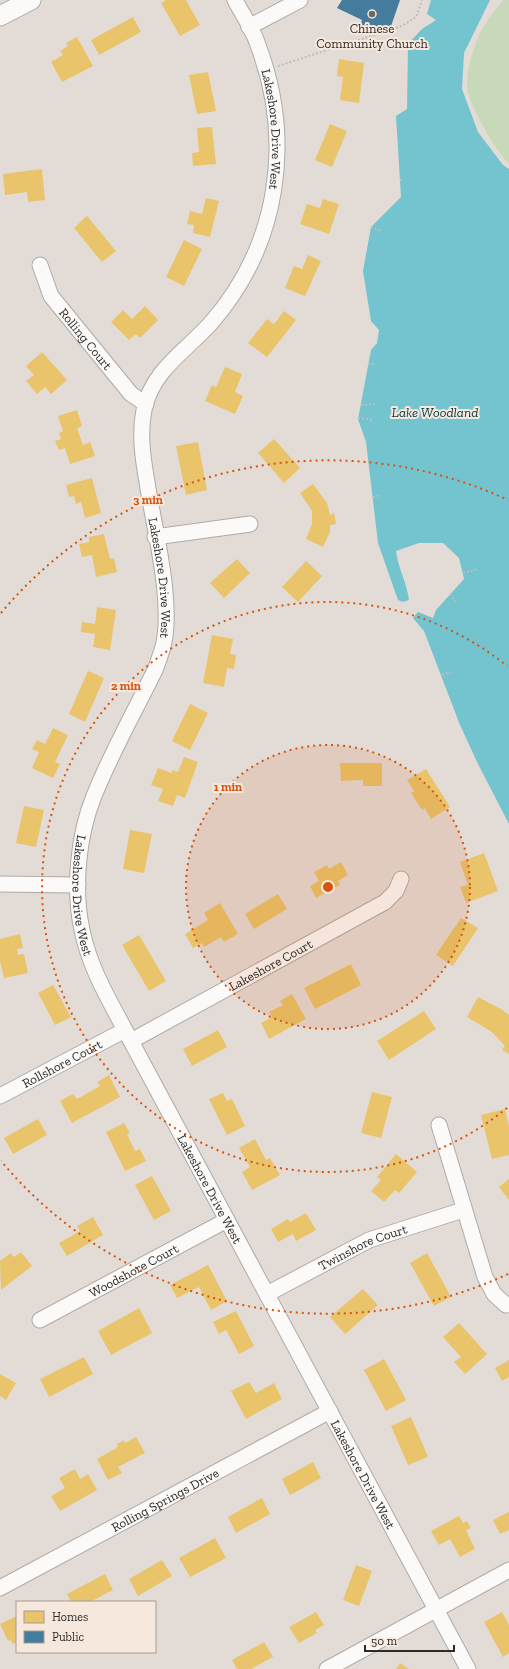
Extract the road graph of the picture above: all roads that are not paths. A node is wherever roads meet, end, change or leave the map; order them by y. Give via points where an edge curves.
1 (31, 0) edge
2 (235, 0) edge
3 (300, 0) edge
4 (0, 16) edge
5 (249, 28) junction
6 (40, 265) dead end
7 (146, 404) junction
8 (250, 524) dead end
9 (155, 537) junction
10 (401, 879) dead end
11 (0, 884) edge
12 (78, 885) junction
13 (128, 1035) junction
14 (0, 1096) edge
15 (439, 1125) dead end
16 (463, 1210) junction
17 (227, 1220) junction
18 (267, 1294) junction
19 (506, 1305) dead end
20 (40, 1320) dead end
21 (330, 1411) junction
22 (509, 1570) edge
23 (0, 1588) edge
24 (437, 1610) junction
25 (327, 1669) edge
26 (468, 1669) edge

1 - 4 main road
2 - 5 street, Lakeshore Drive West
3 - 5 street
5 - 7 street, Lakeshore Drive West via 258,43 274,106 278,166 266,224 256,254 240,285 212,321 155,380
6 - 7 street, Rolling Court via 51,296 131,394
7 - 9 street, Lakeshore Drive West via 142,426 143,459
8 - 9 street
9 - 12 street, Lakeshore Drive West via 164,582 166,613 163,646 156,668 94,796 82,835
10 - 13 street, Lakeshore Court via 396,891 385,902
11 - 12 street
12 - 13 street, Lakeshore Drive West via 77,900 82,931 92,963
13 - 14 street, Rollshore Court
13 - 17 street, Lakeshore Drive West
15 - 16 street
16 - 18 street, Twinshore Court via 369,1240
16 - 19 street via 487,1282 494,1294
17 - 18 street, Lakeshore Drive West
17 - 20 street, Woodshore Court
18 - 21 street, Lakeshore Drive West
21 - 23 street, Rolling Springs Drive
21 - 24 street, Lakeshore Drive West
22 - 24 street
24 - 25 street
24 - 26 street, Lakeshore Drive West

